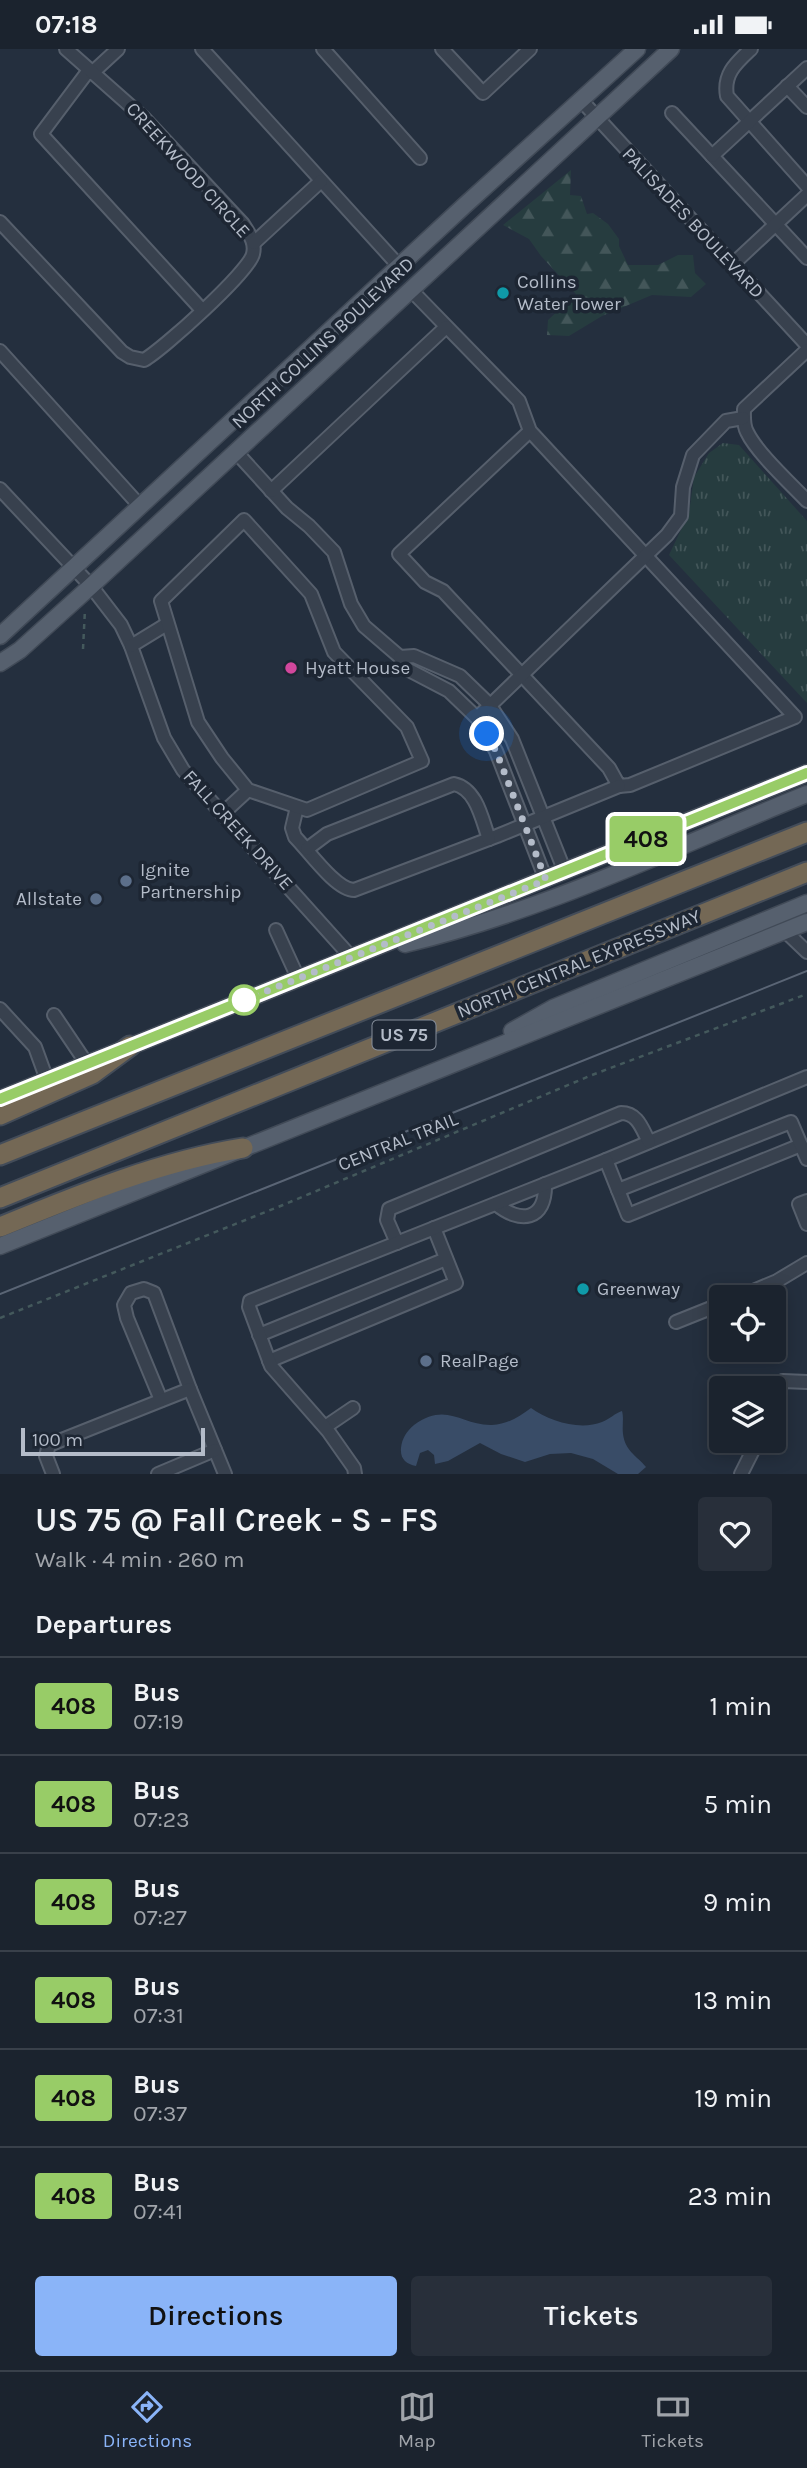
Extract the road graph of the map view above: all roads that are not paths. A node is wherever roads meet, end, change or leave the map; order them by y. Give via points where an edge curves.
1 (66, 49) edge
2 (118, 49) edge
3 (202, 49) edge
4 (323, 49) edge
5 (442, 49) edge
6 (530, 49) edge
7 (637, 49) edge
8 (671, 49) edge
9 (751, 49) edge
10 (807, 68) edge
11 (90, 72) junction
12 (787, 86) junction
13 (580, 99) junction
14 (807, 107) edge
15 (673, 113) dead end
16 (596, 117) junction
17 (749, 122) junction
18 (712, 156) junction
19 (420, 158) dead end
20 (321, 180) junction
21 (807, 186) edge
22 (807, 195) edge
23 (0, 222) edge
24 (776, 224) junction
25 (254, 243) junction
26 (807, 257) edge
27 (732, 265) junction
28 (399, 266) junction
29 (414, 287) junction
30 (202, 310) junction
31 (446, 327) junction
32 (807, 348) edge
33 (0, 351) edge
34 (744, 418) junction
35 (530, 431) junction
36 (218, 433) junction
37 (236, 452) junction
38 (0, 489) edge
39 (271, 491) junction
40 (807, 501) edge
41 (140, 506) junction
42 (646, 555) junction
43 (75, 568) junction
44 (91, 586) junction
45 (167, 624) junction
46 (2, 632) edge
47 (131, 646) junction
48 (400, 657) junction
49 (0, 663) edge
50 (520, 674) junction
51 (489, 704) junction
52 (477, 717) junction
53 (807, 773) edge
54 (619, 786) junction
55 (248, 790) junction
56 (807, 794) edge
57 (297, 807) junction
58 (222, 814) junction
59 (544, 816) junction
60 (524, 824) junction
61 (807, 832) edge
62 (489, 839) junction
63 (307, 849) junction
64 (565, 872) junction
65 (807, 872) edge
66 (546, 880) junction
67 (807, 903) edge
68 (807, 922) edge
69 (276, 930) dead end
70 (785, 931) junction
71 (807, 952) edge
72 (351, 957) junction
73 (298, 978) junction
74 (0, 1009) edge
75 (54, 1015) dead end
76 (130, 1046) junction
77 (461, 1060) junction
78 (87, 1063) junction
79 (807, 1077) edge
80 (47, 1080) junction
81 (0, 1099) edge
82 (0, 1115) edge
83 (649, 1142) junction
84 (801, 1145) junction
85 (243, 1148) junction
86 (0, 1155) edge
87 (807, 1159) edge
88 (606, 1160) junction
89 (545, 1184) junction
90 (618, 1190) junction
91 (0, 1198) edge
92 (807, 1201) edge
93 (496, 1204) junction
94 (807, 1224) edge
95 (0, 1227) edge
96 (434, 1228) junction
97 (397, 1243) junction
98 (0, 1246) edge
99 (446, 1259) junction
100 (807, 1263) edge
101 (768, 1285) edge
102 (709, 1309) edge
103 (676, 1322) dead end
104 (259, 1335) junction
105 (269, 1361) junction
106 (786, 1381) edge
107 (807, 1382) edge
108 (190, 1389) junction
109 (161, 1400) junction
110 (353, 1408) dead end
111 (325, 1427) junction
112 (215, 1450) junction
113 (752, 1453) edge
114 (53, 1474) edge
115 (158, 1474) edge
116 (225, 1474) edge
117 (355, 1474) edge
118 (741, 1474) edge

1 - 11 street, CREEKWOOD CIRCLE
2 - 11 street
3 - 20 street
4 - 19 street
5 - 6 street via 483,93
7 - 13 main road, NORTH COLLINS BOULEVARD
8 - 16 main road, NORTH COLLINS BOULEVARD
9 - 17 street via 726,79 731,102
10 - 12 street
11 - 25 street, CREEKWOOD CIRCLE via 144,118 243,224
11 - 30 street via 41,134
12 - 14 street
12 - 17 street
13 - 16 street, PALISADES BOULEVARD
13 - 28 main road, NORTH COLLINS BOULEVARD
15 - 18 street
16 - 27 street, PALISADES BOULEVARD
16 - 29 main road, NORTH COLLINS BOULEVARD
17 - 18 street
17 - 21 street
18 - 24 street
20 - 25 street
20 - 28 street
22 - 24 street
23 - 30 street, CREEKWOOD CIRCLE via 130,357 144,361
24 - 26 street
24 - 27 street
25 - 30 street, CREEKWOOD CIRCLE via 249,263
27 - 32 street, PALISADES BOULEVARD
28 - 29 main road
28 - 36 main road, NORTH COLLINS BOULEVARD
29 - 31 street
29 - 37 main road, NORTH COLLINS BOULEVARD
31 - 35 street via 519,401
31 - 39 street
32 - 34 street via 744,409
33 - 41 street
34 - 40 street via 752,439
34 - 42 street via 726,421 693,455 683,487 681,516
35 - 42 street
35 - 50 street via 399,554 425,582 443,591
36 - 37 main road
36 - 41 main road, NORTH COLLINS BOULEVARD
37 - 39 street
37 - 44 main road, NORTH COLLINS BOULEVARD
38 - 43 street, FALL CREEK DRIVE
39 - 48 street via 334,552 351,604 365,626
41 - 43 main road, NORTH COLLINS BOULEVARD
42 - 50 street
42 - 54 street via 795,717
43 - 44 street, FALL CREEK DRIVE
43 - 46 main road, NORTH COLLINS BOULEVARD
44 - 47 street, FALL CREEK DRIVE
44 - 49 main road, NORTH COLLINS BOULEVARD
45 - 47 street
45 - 55 street via 198,722
45 - 57 street via 161,601 244,520 311,594 334,652 407,727 422,761 307,810
47 - 58 street, FALL CREEK DRIVE via 164,738 183,770
48 - 51 street via 414,656 460,676
48 - 52 street via 405,668 449,691
50 - 51 street
50 - 54 street via 609,768
51 - 52 street
51 - 59 street via 512,739
52 - 60 street via 496,751
53 - 64 main road
54 - 59 street
55 - 57 street
55 - 58 street
56 - 72 main road via 557,896 443,935
57 - 63 street via 292,828
58 - 72 street, FALL CREEK DRIVE
59 - 60 street
59 - 64 street
60 - 62 street
60 - 66 street
61 - 86 highway, NORTH CENTRAL EXPRESSWAY / US 75
62 - 63 street via 354,890 339,884
62 - 63 street via 470,792 454,785 327,834
64 - 66 main road
65 - 91 highway, NORTH CENTRAL EXPRESSWAY / US 75
66 - 72 main road
67 - 77 main road via 553,1008
68 - 70 main road
69 - 73 street
70 - 71 street
70 - 77 main road
72 - 73 main road
73 - 76 main road
74 - 80 street via 35,1047
75 - 78 street
76 - 78 main road
76 - 82 highway via 92,1074
77 - 85 main road
78 - 80 main road
79 - 83 street
80 - 81 main road
83 - 88 street
83 - 97 street via 635,1117 621,1113 389,1209 387,1220
84 - 87 street
84 - 90 street via 791,1122
84 - 90 street via 628,1215
85 - 95 highway via 156,1169
85 - 98 main road
88 - 89 street
88 - 90 street
89 - 93 street
89 - 93 street via 542,1205 527,1216 508,1214
92 - 94 street via 799,1204
93 - 96 street
96 - 97 street
96 - 99 street
97 - 104 street via 250,1301
99 - 104 street
99 - 105 street via 456,1283
100 - 101 street
102 - 103 street
104 - 105 street
105 - 111 street
106 - 107 street
108 - 109 street
108 - 109 street via 154,1293 144,1289 131,1293 124,1305 127,1318
108 - 112 street
109 - 114 street via 49,1445 46,1456
110 - 111 street
111 - 117 street
112 - 115 street
112 - 116 street
113 - 118 street

